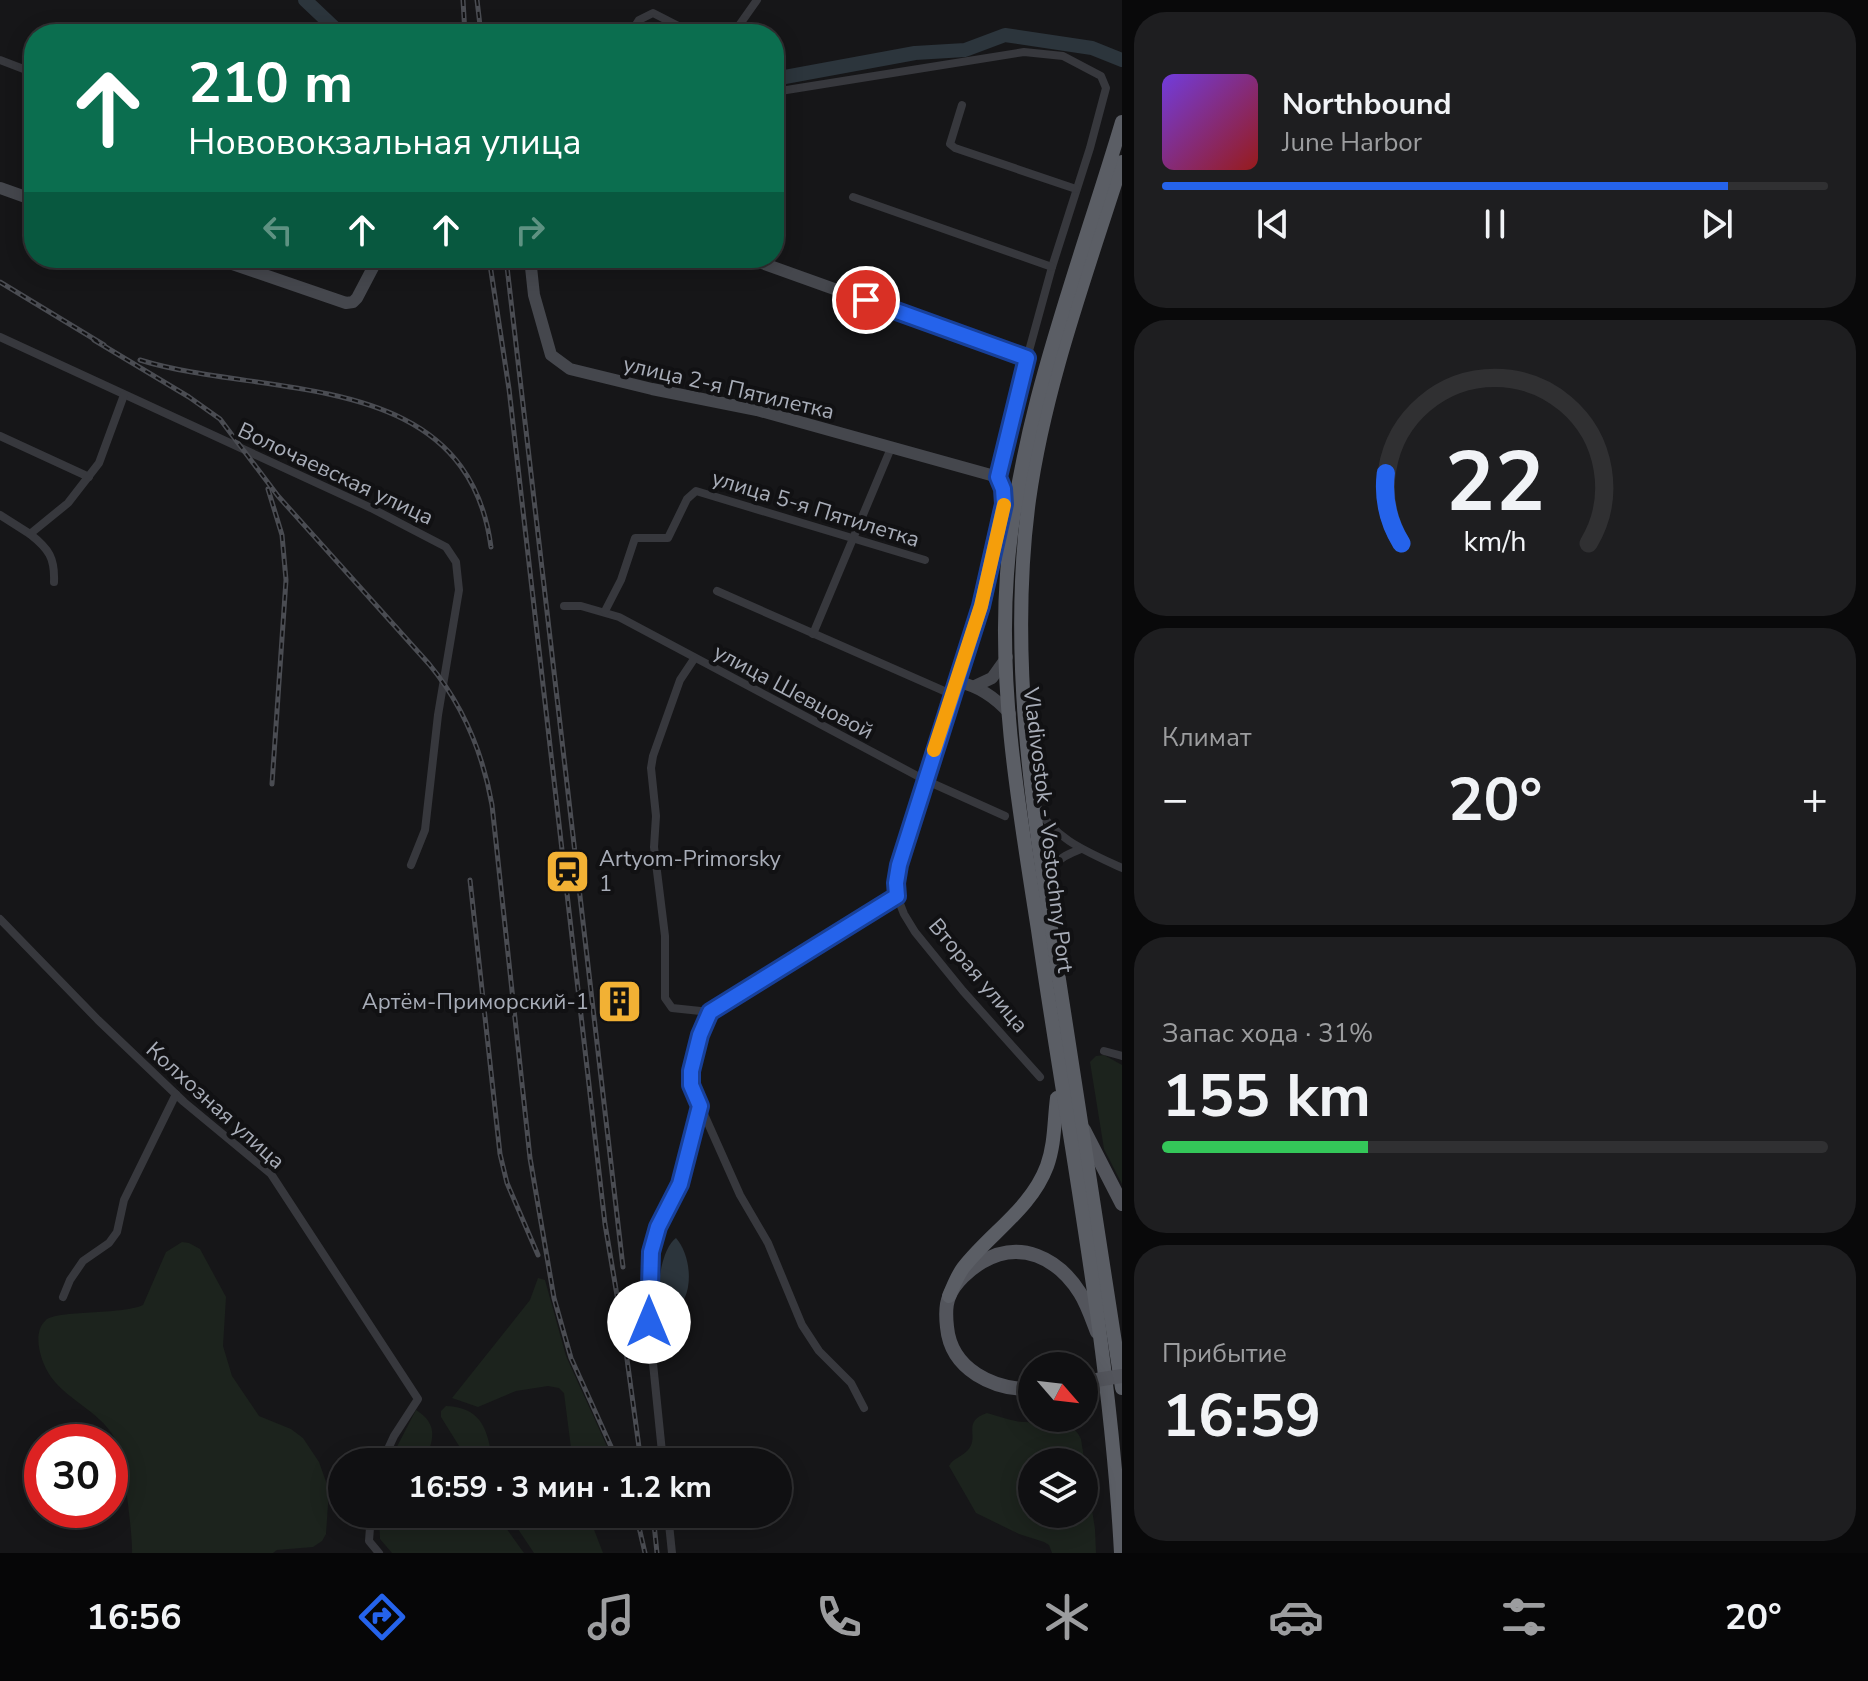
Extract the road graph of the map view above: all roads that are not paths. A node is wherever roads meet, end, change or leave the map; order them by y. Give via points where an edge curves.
1 (757, 0) edge
2 (636, 24) edge
3 (674, 24) edge
4 (740, 24) edge
5 (0, 60) edge
6 (24, 69) edge
7 (784, 90) edge
8 (962, 105) dead end
9 (1122, 122) edge
10 (1122, 162) edge
11 (0, 188) edge
12 (1076, 189) junction
13 (24, 196) edge
14 (853, 197) dead end
15 (1052, 267) junction
16 (244, 268) edge
17 (373, 268) edge
18 (531, 268) edge
19 (776, 268) edge
20 (0, 337) edge
21 (1027, 358) junction
22 (124, 395) junction
23 (0, 436) edge
24 (891, 448) junction
25 (89, 477) junction
26 (998, 477) junction
27 (0, 515) edge
28 (30, 534) junction
29 (854, 539) junction
30 (925, 560) dead end
31 (54, 582) dead end
32 (717, 591) dead end
33 (564, 606) dead end
34 (605, 611) junction
35 (813, 634) junction
36 (1007, 657) junction
37 (694, 659) junction
38 (956, 681) junction
39 (975, 686) junction
40 (951, 694) junction
41 (1010, 714) junction
42 (925, 780) junction
43 (1033, 798) junction
44 (1005, 816) dead end
45 (1081, 849) junction
46 (411, 865) dead end
47 (1122, 868) edge
48 (897, 896) junction
49 (0, 919) edge
50 (1050, 920) junction
51 (710, 1012) junction
52 (1104, 1051) dead end
53 (1122, 1056) edge
54 (1040, 1077) dead end
55 (1060, 1078) junction
56 (176, 1094) junction
57 (700, 1106) junction
58 (1082, 1124) junction
59 (1122, 1204) edge
60 (949, 1296) junction
61 (63, 1297) dead end
62 (1099, 1336) junction
63 (1122, 1376) edge
64 (1098, 1380) edge
65 (1122, 1388) edge
66 (1018, 1389) edge
67 (864, 1408) dead end
68 (389, 1448) edge
69 (662, 1448) edge
70 (370, 1528) edge
71 (669, 1528) edge
72 (379, 1553) edge
73 (672, 1553) edge
74 (1121, 1553) edge

1 - 4 street
2 - 3 street via 653,13
5 - 6 street
7 - 12 street via 1024,52 1063,56 1101,76 1106,88
8 - 12 street via 950,136 955,148
9 - 36 highway, Vladivostok - Vostochny Port via 1044,372 1012,528 1006,576
10 - 43 highway, Vladivostok - Vostochny Port via 1054,379 1029,501 1019,619
11 - 13 main road
12 - 15 street
14 - 15 street
15 - 21 street
16 - 17 main road via 346,303 357,298
18 - 24 main road, улица 2-я Пятилетка via 551,355 570,369 757,410
19 - 21 main road
20 - 22 street, Волочаевская улица
21 - 26 main road
22 - 25 street
22 - 46 street, Волочаевская улица via 441,543 456,562 459,590 425,830
23 - 25 street
24 - 26 main road, улица 2-я Пятилетка
24 - 29 street
25 - 28 street via 68,503
26 - 38 main road via 1004,504
27 - 28 street
28 - 31 street via 50,551
29 - 30 street, улица 5-я Пятилетка
29 - 34 street, улица 5-я Пятилетка via 696,491 668,538 635,538
29 - 35 street
32 - 35 street
33 - 34 street, улица Шевцовой
34 - 37 street, улица Шевцовой
35 - 40 street
36 - 39 main road via 992,678
36 - 41 highway, Vladivostok - Vostochny Port
37 - 42 street, улица Шевцовой
37 - 51 street via 680,680 651,768 654,847 664,912 665,998 672,1008
38 - 39 main road
38 - 40 street
39 - 41 main road via 994,696
40 - 42 street
41 - 55 highway, Vladivostok - Vostochny Port
42 - 44 street, улица Шевцовой
42 - 48 street via 899,865
43 - 45 street via 1044,820
43 - 50 highway, Vladivostok - Vostochny Port
45 - 47 street
45 - 50 street via 1062,856 1054,866
48 - 51 street
48 - 54 street, Вторая улица via 925,944
49 - 56 street, Колхозная улица
50 - 58 highway, Vladivostok - Vostochny Port
51 - 57 street via 691,1071
52 - 53 street
55 - 60 highway via 1047,1167 1016,1215 962,1270
55 - 62 highway, Vladivostok - Vostochny Port
56 - 61 street via 130,1188 114,1238 83,1261
56 - 68 street, Колхозная улица via 271,1174 418,1399
57 - 67 street via 802,1325 851,1383
57 - 69 street via 680,1184 651,1252 647,1304
58 - 59 main road
58 - 65 highway, Vladivostok - Vostochny Port
60 - 62 main road via 966,1273 989,1258 1024,1251 1061,1269 1081,1294
60 - 66 main road via 948,1334 961,1361 984,1380
62 - 74 highway, Vladivostok - Vostochny Port
63 - 64 main road, bridge
70 - 72 street via 369,1541
71 - 73 street

